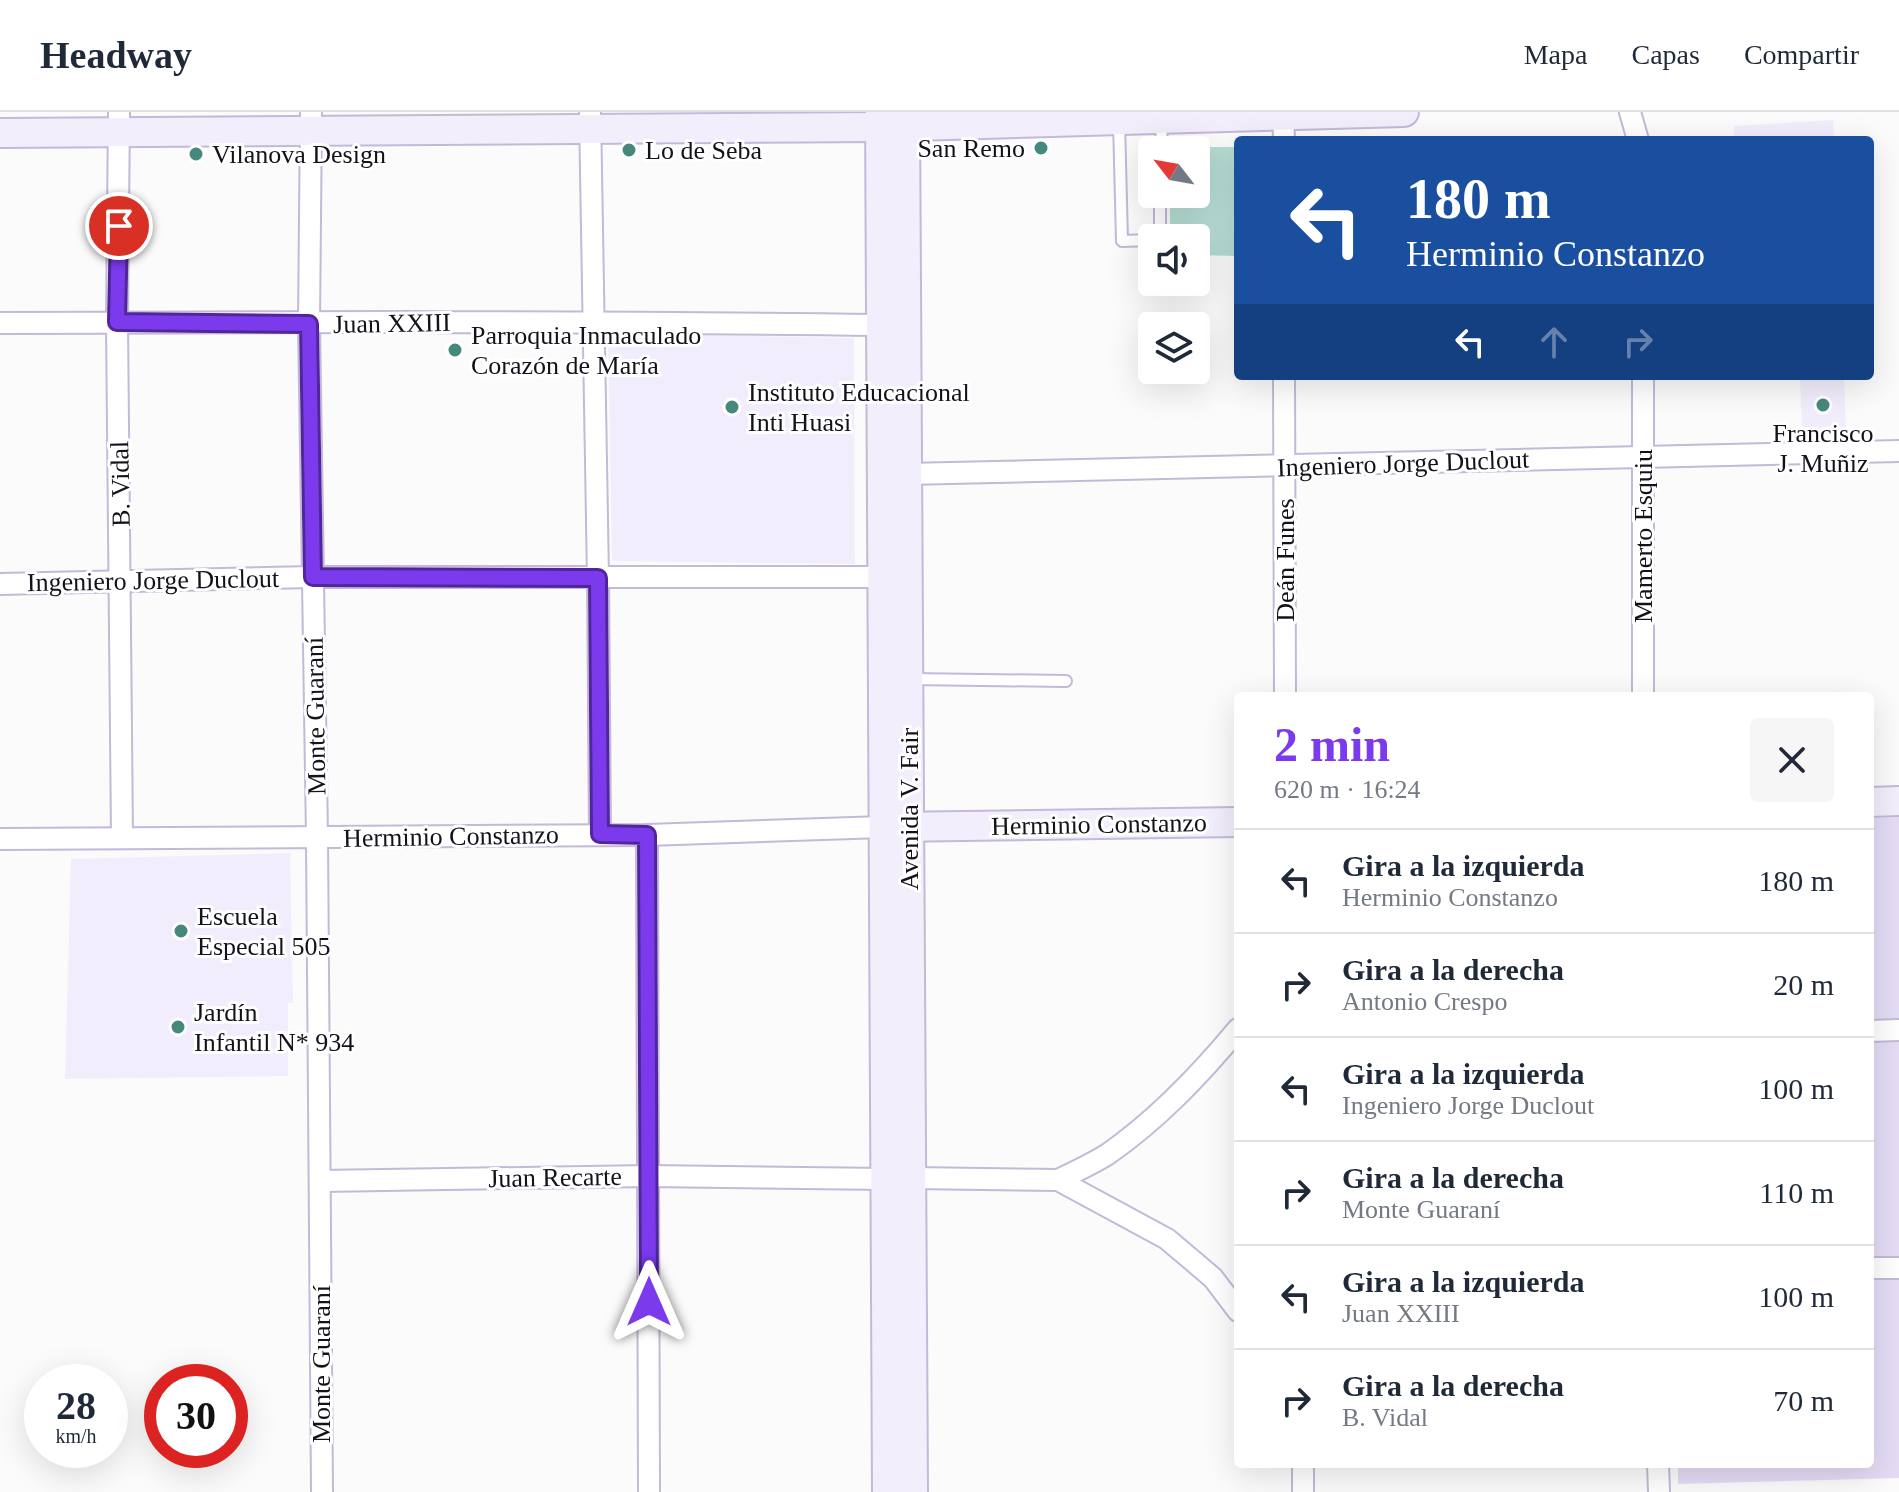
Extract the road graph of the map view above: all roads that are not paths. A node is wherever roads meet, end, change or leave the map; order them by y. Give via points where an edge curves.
1 (182, 112) edge
2 (1404, 112) edge
3 (1630, 112) edge
4 (1162, 118) junction
5 (892, 119) edge
6 (1119, 119) junction
7 (120, 121) edge
8 (590, 121) edge
9 (311, 122) edge
10 (1283, 123) edge
11 (215, 129) junction
12 (0, 133) edge
13 (1161, 136) edge
14 (1637, 136) edge
15 (1138, 240) edge
16 (593, 321) junction
17 (117, 322) junction
18 (0, 323) edge
19 (309, 324) junction
20 (880, 325) junction
21 (1284, 380) edge
22 (1643, 380) edge
23 (1899, 451) edge
24 (1643, 456) junction
25 (1284, 467) junction
26 (906, 474) junction
27 (313, 577) junction
28 (883, 577) junction
29 (598, 578) junction
30 (121, 581) junction
31 (0, 584) edge
32 (909, 679) junction
33 (1066, 681) dead end
34 (1285, 692) edge
35 (1643, 692) edge
36 (1899, 801) edge
37 (1874, 802) edge
38 (1234, 822) edge
39 (896, 827) junction
40 (600, 834) junction
41 (647, 835) junction
42 (122, 837) junction
43 (317, 838) junction
44 (0, 839) edge
45 (1899, 1030) edge
46 (1874, 1031) edge
47 (1234, 1034) edge
48 (649, 1176) junction
49 (899, 1179) junction
50 (1058, 1180) junction
51 (320, 1181) junction
52 (1874, 1268) edge
53 (1899, 1268) edge
54 (1234, 1306) edge
55 (1303, 1468) edge
56 (1658, 1468) edge
57 (322, 1492) edge
58 (649, 1492) edge
59 (887, 1492) edge
60 (913, 1492) edge
61 (1303, 1492) edge
62 (1659, 1492) edge

1 - 11 main road
2 - 10 main road
3 - 14 street
4 - 6 main road
4 - 10 main road
4 - 13 lane
5 - 6 main road
5 - 8 main road
5 - 20 main road, Avenida V. Fair
5 - 26 main road, Avenida V. Fair
6 - 15 lane via 1122,241
7 - 11 main road
7 - 12 main road
7 - 17 street, B. Vidal
8 - 9 main road
8 - 16 street
9 - 11 main road
9 - 19 street, Monte Guaraní
16 - 19 street, Juan XXIII
16 - 20 street, Juan XXIII
16 - 29 street
17 - 18 street, Juan XXIII
17 - 19 street, Juan XXIII
17 - 30 street, B. Vidal
19 - 27 street, Monte Guaraní
20 - 28 main road, Avenida V. Fair
21 - 25 street, Deán Funes
22 - 24 street, Mamerto Esquiu
23 - 24 street, Ingeniero Jorge Duclout
24 - 25 street, Ingeniero Jorge Duclout
24 - 35 street, Mamerto Esquiu
25 - 26 street, Ingeniero Jorge Duclout
25 - 34 street, Deán Funes
26 - 32 main road, Avenida V. Fair
27 - 29 street, Ingeniero Jorge Duclout
27 - 30 street, Ingeniero Jorge Duclout
27 - 43 street, Monte Guaraní
28 - 29 street, Ingeniero Jorge Duclout
28 - 39 main road, Avenida V. Fair
29 - 40 street
30 - 31 street, Ingeniero Jorge Duclout
30 - 42 street, B. Vidal
32 - 33 lane
32 - 39 main road, Avenida V. Fair
36 - 37 main road
38 - 39 main road, Herminio Constanzo
39 - 41 street, Herminio Constanzo
39 - 49 main road, Avenida V. Fair
40 - 41 street, Herminio Constanzo
40 - 43 street, Herminio Constanzo
41 - 48 street
42 - 43 street, Herminio Constanzo
42 - 44 street, Herminio Constanzo
43 - 51 street, Monte Guaraní
45 - 46 street
47 - 50 street via 1152,1120 1105,1155
48 - 49 street, Juan Recarte
48 - 51 street, Juan Recarte
48 - 58 street
49 - 50 street, Juan Recarte
49 - 59 main road, Avenida V. Fair
49 - 60 main road, Avenida V. Fair
50 - 54 street via 1167,1239 1213,1278
51 - 57 street, Monte Guaraní
52 - 53 street
55 - 61 street
56 - 62 street

